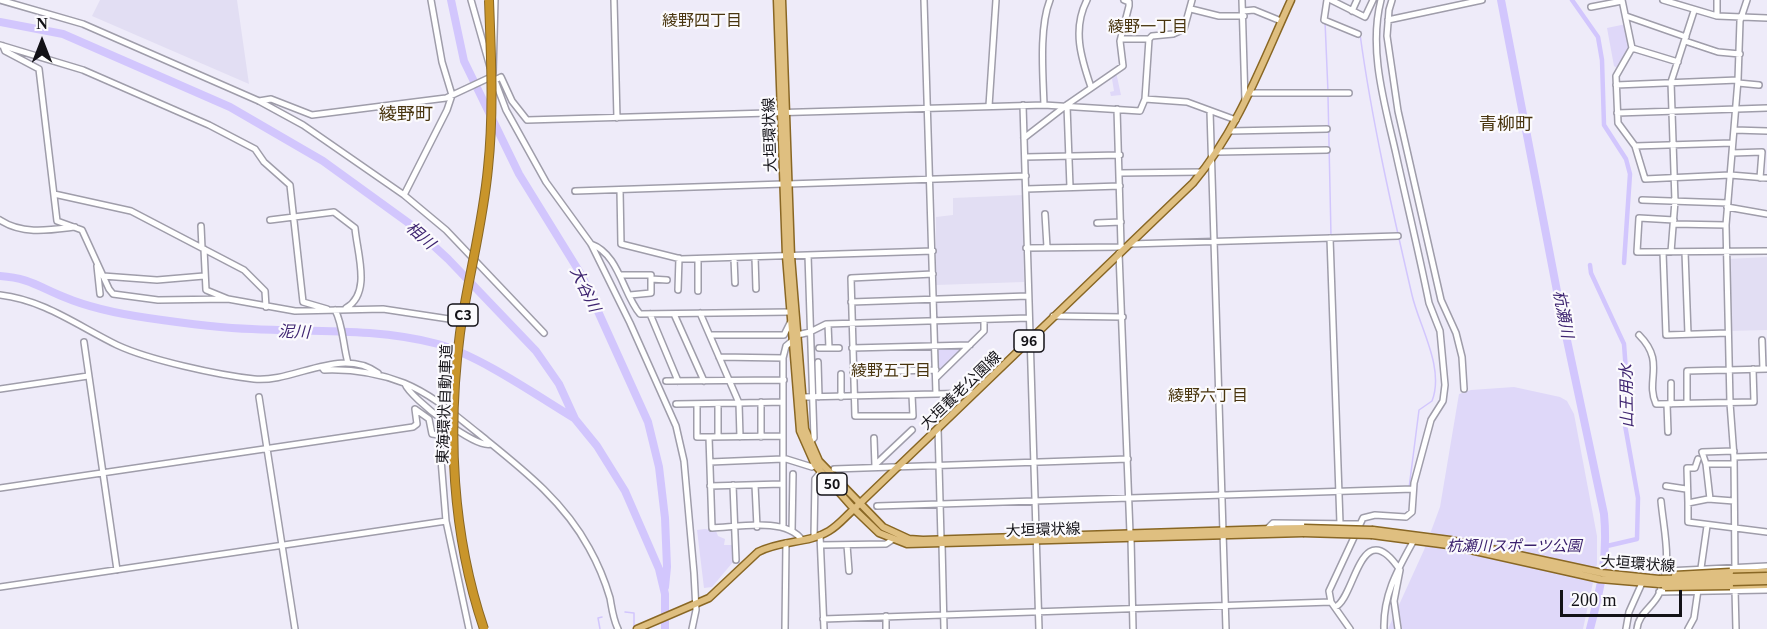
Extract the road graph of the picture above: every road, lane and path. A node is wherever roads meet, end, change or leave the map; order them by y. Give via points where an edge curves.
1 (0, 0) edge
2 (431, 0) edge
3 (471, 0) edge
4 (489, 0) edge
5 (495, 0) edge
6 (614, 0) edge
7 (777, 0) edge
8 (782, 0) edge
9 (924, 0) edge
10 (996, 0) edge
11 (1050, 0) edge
12 (1087, 0) edge
13 (1124, 0) edge
14 (1192, 0) edge
15 (1242, 0) edge
16 (1291, 0) edge
17 (1329, 0) edge
18 (1357, 0) edge
19 (1373, 0) edge
20 (1381, 0) edge
21 (1391, 0) edge
22 (1482, 0) edge
23 (1663, 0) edge
24 (1717, 0) edge
25 (1747, 0) edge
26 (1622, 1) edge
27 (1592, 7) dead end
28 (1191, 9) junction
29 (1352, 11) junction
30 (1694, 11) junction
31 (1244, 13) junction
32 (1626, 16) junction
33 (1717, 16) junction
34 (1741, 18) junction
35 (1767, 18) edge
36 (1388, 20) junction
37 (1281, 21) junction
38 (1358, 34) dead end
39 (1121, 39) junction
40 (1149, 39) junction
41 (1686, 39) junction
42 (1, 45) edge
43 (1632, 48) junction
44 (1740, 54) junction
45 (1678, 62) junction
46 (492, 77) junction
47 (1671, 82) junction
48 (1738, 82) junction
49 (1616, 85) junction
50 (1759, 85) dead end
51 (1091, 87) junction
52 (453, 93) junction
53 (1248, 93) junction
54 (1350, 93) dead end
55 (1145, 99) junction
56 (259, 101) junction
57 (1245, 101) junction
58 (1023, 105) junction
59 (1044, 105) junction
60 (989, 106) junction
61 (1067, 106) junction
62 (928, 108) junction
63 (1767, 108) edge
64 (1118, 109) junction
65 (1736, 109) junction
66 (1210, 111) junction
67 (783, 112) junction
68 (1672, 112) junction
69 (1617, 113) junction
70 (617, 118) junction
71 (1236, 120) junction
72 (1327, 129) dead end
73 (1734, 130) junction
74 (1230, 131) junction
75 (1767, 131) edge
76 (1024, 138) junction
77 (1732, 142) junction
78 (1674, 144) junction
79 (1635, 146) junction
80 (1327, 150) dead end
81 (1217, 152) junction
82 (1732, 153) junction
83 (1068, 155) junction
84 (1120, 155) junction
85 (1025, 157) junction
86 (1210, 162) junction
87 (1202, 172) junction
88 (1120, 173) junction
89 (1730, 175) junction
90 (1026, 176) junction
91 (1675, 177) junction
92 (1764, 178) edge
93 (931, 179) junction
94 (785, 184) junction
95 (1120, 186) junction
96 (1070, 187) junction
97 (1026, 189) junction
98 (620, 190) junction
99 (575, 191) dead end
100 (54, 194) junction
101 (405, 195) junction
102 (1642, 200) dead end
103 (1675, 201) junction
104 (1727, 205) junction
105 (1045, 214) dead end
106 (1767, 214) edge
107 (294, 217) junction
108 (270, 219) dead end
109 (0, 220) edge
110 (1121, 222) junction
111 (1674, 222) junction
112 (1097, 223) dead end
113 (1726, 225) junction
114 (77, 226) junction
115 (201, 226) dead end
116 (1398, 236) dead end
117 (1330, 238) junction
118 (1214, 242) junction
119 (591, 244) junction
120 (1026, 248) junction
121 (1047, 248) junction
122 (1124, 248) junction
123 (203, 249) junction
124 (933, 251) junction
125 (1726, 251) junction
126 (1767, 251) edge
127 (1663, 252) junction
128 (1671, 252) junction
129 (1685, 252) junction
130 (807, 255) junction
131 (789, 256) junction
132 (755, 257) junction
133 (679, 258) junction
134 (734, 258) junction
135 (97, 259) junction
136 (698, 259) junction
137 (933, 274) junction
138 (103, 276) junction
139 (204, 276) junction
140 (621, 276) junction
141 (651, 279) junction
142 (667, 280) dead end
143 (735, 283) dead end
144 (756, 289) dead end
145 (678, 290) dead end
146 (698, 291) dead end
147 (100, 294) dead end
148 (0, 295) edge
149 (630, 295) junction
150 (1028, 296) junction
151 (934, 298) junction
152 (228, 299) junction
153 (851, 302) junction
154 (266, 307) junction
155 (327, 309) junction
156 (344, 309) junction
157 (335, 310) junction
158 (790, 312) junction
159 (700, 313) junction
160 (650, 314) junction
161 (674, 314) junction
162 (1053, 316) junction
163 (1123, 317) junction
164 (449, 319) dead end
165 (984, 320) junction
166 (934, 321) junction
167 (1029, 321) junction
168 (790, 323) junction
169 (828, 324) junction
170 (852, 324) junction
171 (1040, 329) junction
172 (810, 332) junction
173 (544, 333) dead end
174 (1728, 333) junction
175 (1688, 334) junction
176 (710, 335) junction
177 (1639, 335) dead end
178 (793, 338) junction
179 (1030, 339) junction
180 (1762, 340) dead end
181 (84, 342) dead end
182 (970, 345) junction
183 (935, 346) junction
184 (819, 348) dead end
185 (829, 348) junction
186 (839, 348) dead end
187 (852, 348) junction
188 (719, 357) junction
189 (783, 358) junction
190 (818, 362) dead end
191 (348, 363) junction
192 (321, 366) junction
193 (1754, 369) junction
194 (1765, 369) edge
195 (936, 370) junction
196 (1729, 370) junction
197 (854, 372) junction
198 (841, 374) dead end
199 (381, 375) junction
200 (88, 376) junction
201 (936, 378) junction
202 (729, 380) junction
203 (784, 380) junction
204 (666, 381) dead end
205 (678, 381) junction
206 (704, 381) junction
207 (1671, 383) dead end
208 (405, 384) junction
209 (0, 389) edge
210 (1464, 389) dead end
211 (974, 393) junction
212 (912, 394) junction
213 (936, 394) junction
214 (854, 396) junction
215 (259, 397) dead end
216 (802, 397) junction
217 (816, 397) junction
218 (841, 397) junction
219 (761, 402) junction
220 (783, 402) junction
221 (739, 403) junction
222 (1687, 403) junction
223 (1730, 403) junction
224 (676, 404) dead end
225 (697, 404) junction
226 (718, 404) junction
227 (1669, 404) junction
228 (444, 422) junction
229 (938, 428) junction
230 (912, 430) dead end
231 (1668, 432) dead end
232 (439, 435) junction
233 (783, 436) junction
234 (709, 437) junction
235 (718, 437) junction
236 (740, 437) junction
237 (761, 437) junction
238 (874, 438) dead end
239 (809, 443) junction
240 (491, 444) junction
241 (1702, 444) dead end
242 (268, 448) junction
243 (1702, 452) junction
244 (1734, 454) junction
245 (1767, 456) edge
246 (783, 459) junction
247 (1128, 459) junction
248 (1698, 459) dead end
249 (710, 462) junction
250 (1035, 463) junction
251 (1706, 464) junction
252 (1734, 464) junction
253 (875, 466) junction
254 (940, 466) junction
255 (812, 467) dead end
256 (898, 467) junction
257 (834, 469) dead end
258 (103, 472) junction
259 (821, 472) junction
260 (794, 474) dead end
261 (755, 484) junction
262 (782, 484) junction
263 (733, 485) junction
264 (710, 486) junction
265 (1666, 486) dead end
266 (0, 488) edge
267 (1413, 489) junction
268 (1686, 489) junction
269 (1338, 492) junction
270 (1222, 495) junction
271 (1129, 498) junction
272 (1710, 499) junction
273 (1035, 501) junction
274 (1661, 501) dead end
275 (1734, 501) junction
276 (1688, 503) junction
277 (860, 504) junction
278 (941, 504) junction
279 (877, 506) dead end
280 (854, 509) junction
281 (446, 521) junction
282 (1340, 523) junction
283 (1360, 524) junction
284 (783, 526) junction
285 (1707, 526) junction
286 (735, 527) junction
287 (757, 527) junction
288 (1268, 528) junction
289 (1733, 530) junction
290 (792, 531) junction
291 (1304, 531) junction
292 (1222, 532) junction
293 (1767, 532) edge
294 (1130, 535) junction
295 (817, 536) junction
296 (1036, 538) junction
297 (1417, 539) junction
298 (802, 540) junction
299 (892, 540) junction
300 (942, 541) junction
301 (786, 543) junction
302 (282, 545) junction
303 (821, 545) junction
304 (847, 545) junction
305 (736, 560) dead end
306 (1398, 566) junction
307 (1767, 566) edge
308 (1701, 568) junction
309 (117, 570) junction
310 (1733, 570) junction
311 (1667, 571) junction
312 (849, 572) dead end
313 (1767, 574) edge
314 (1643, 581) junction
315 (1659, 584) junction
316 (1767, 585) edge
317 (0, 587) edge
318 (1734, 589) junction
319 (1698, 592) junction
320 (1333, 604) junction
321 (694, 605) junction
322 (1225, 606) junction
323 (1132, 608) junction
324 (1038, 612) junction
325 (944, 614) junction
326 (886, 616) junction
327 (823, 619) junction
328 (295, 629) edge
329 (469, 629) edge
330 (484, 629) edge
331 (618, 629) edge
332 (637, 629) edge
333 (692, 629) edge
334 (784, 629) edge
335 (824, 629) edge
336 (886, 629) edge
337 (944, 629) edge
338 (1039, 629) edge
339 (1133, 629) edge
340 (1226, 629) edge
341 (1350, 629) edge
342 (1384, 629) edge
343 (1398, 629) edge
344 (1626, 629) edge
345 (1637, 629) edge
346 (1688, 629) edge
347 (1736, 629) edge

1 - 56 street via 83,24
2 - 52 street via 441,62
3 - 46 street
4 - 330 highway, 東海環状自動車道 / C3, bridge via 492,98 488,169 461,332 454,422 455,483 462,541
5 - 46 street
6 - 70 street
7 - 67 main road, 大垣環状線 / 50
8 - 67 main road, 大垣環状線 / 50
9 - 62 street
10 - 60 street
11 - 59 street via 1046,13
12 - 51 street via 1078,37
13 - 39 street via 1129,6
14 - 28 street
15 - 31 street
16 - 37 main road, 大垣養老公園線 / 96
17 - 29 street
17 - 38 street via 1324,20
18 - 29 street
19 - 29 street via 1365,17
20 - 267 street via 1376,42 1388,120 1429,303 1440,331 1444,372 1443,401 1431,420
21 - 36 street
22 - 36 street
23 - 30 street
24 - 33 street
25 - 34 street
26 - 27 street
26 - 32 street
28 - 31 street via 1219,16
28 - 40 street via 1184,29
30 - 33 street
30 - 41 street
31 - 37 street via 1254,10
31 - 57 street
32 - 41 street
32 - 43 street
33 - 34 street
34 - 35 street
34 - 44 street
36 - 210 street via 1388,50 1403,133 1441,300 1462,357
37 - 53 main road, 大垣養老公園線 / 96
39 - 40 street
39 - 51 street via 1123,66
40 - 55 street
41 - 44 street via 1718,52
41 - 45 street
42 - 100 street via 39,69
42 - 107 street via 83,70 255,149 290,185
43 - 45 street
43 - 49 street via 1617,72
44 - 48 street
45 - 47 street
46 - 52 street
46 - 70 street via 501,77 512,101 527,120
46 - 119 street via 546,182
47 - 48 street
47 - 49 street
47 - 68 street
48 - 50 street
48 - 65 street
49 - 69 street
51 - 61 street
52 - 56 street via 446,98 312,115 272,99
52 - 101 street
53 - 54 street
53 - 57 main road, 大垣養老公園線 / 96
55 - 64 street via 1140,111
55 - 66 street via 1187,102
56 - 101 street via 303,125
57 - 71 main road, 大垣養老公園線 / 96
58 - 59 street
58 - 60 street
58 - 76 street
59 - 61 street
60 - 62 street
61 - 64 street
61 - 76 street
61 - 83 street
62 - 67 street
62 - 93 street
63 - 65 street
64 - 84 street
65 - 68 street
65 - 73 street
66 - 71 street
66 - 86 street
67 - 70 street
67 - 94 main road, 大垣環状線 / 50
68 - 69 street
68 - 78 street
69 - 79 street via 1618,123
71 - 74 main road, 大垣養老公園線 / 96
72 - 74 street
73 - 75 street
73 - 77 street
74 - 81 main road, 大垣養老公園線 / 96
76 - 85 street
77 - 78 street
77 - 82 street
78 - 79 street
78 - 91 street
79 - 91 street via 1645,179
80 - 81 street
81 - 86 main road, 大垣養老公園線 / 96
82 - 89 street
82 - 92 street via 1762,152
83 - 84 street
83 - 85 street
83 - 96 street
84 - 88 street
85 - 90 street
86 - 87 main road, 大垣養老公園線 / 96
86 - 118 street
87 - 88 street
87 - 122 main road, 大垣養老公園線 / 96
88 - 95 street
89 - 91 street
89 - 92 street
89 - 104 street
90 - 93 street
90 - 97 street
91 - 103 street
93 - 94 street
93 - 124 street
94 - 98 street
94 - 131 main road, 大垣環状線 / 50
95 - 96 street
95 - 110 street
96 - 97 street
97 - 120 street
98 - 99 street
98 - 133 street via 621,244
100 - 114 street via 57,220
100 - 123 street via 131,211
101 - 173 street via 446,230
102 - 103 street
103 - 104 street
103 - 111 street
104 - 106 street
104 - 113 street
105 - 121 street
107 - 108 street
107 - 155 street via 303,302
107 - 156 street via 334,212 355,228 362,288 353,304
109 - 114 street via 10,227 30,231
110 - 112 street
110 - 122 street
111 - 113 street
111 - 127 street via 1639,219 1637,252
111 - 128 street
113 - 125 street
114 - 135 street via 86,235
115 - 123 street
116 - 117 street
117 - 118 street
117 - 269 street
118 - 122 street
118 - 270 street
119 - 140 street via 597,246
119 - 321 street via 676,426 688,494
120 - 121 street
120 - 150 street
121 - 122 street
122 - 162 main road, 大垣養老公園線 / 96
122 - 163 street
123 - 139 street
123 - 154 street via 250,274 265,291
124 - 130 street
124 - 137 street
125 - 126 street
125 - 129 street
125 - 174 street
127 - 128 street
127 - 175 street via 1666,334
128 - 129 street
129 - 175 street
130 - 131 street
130 - 172 street
131 - 132 street
131 - 158 main road, 大垣環状線 / 50
131 - 178 main road, 大垣環状線 / 50
132 - 134 street
132 - 144 street
133 - 136 street
133 - 145 street
134 - 136 street
134 - 143 street
135 - 138 street
135 - 147 street
136 - 146 street
137 - 151 street
137 - 153 street via 850,278
138 - 139 street via 158,280
138 - 152 street via 113,294 158,300
139 - 152 street via 206,290
140 - 141 street via 651,275
140 - 149 street
141 - 142 street
141 - 149 street via 651,293
148 - 192 street via 45,307 119,346 242,377 270,380
149 - 160 street via 638,312
150 - 151 street
150 - 167 street
151 - 153 street
151 - 166 street
152 - 154 street
153 - 170 street
154 - 155 street via 295,311
155 - 157 street
156 - 157 street
156 - 164 street via 410,311
157 - 191 street
158 - 159 street
158 - 168 main road, 大垣環状線 / 50
159 - 161 street
159 - 176 street
160 - 161 street
160 - 205 street
161 - 206 street
162 - 163 street
162 - 171 main road, 大垣養老公園線 / 96
163 - 247 street
165 - 166 street
165 - 167 street
165 - 182 street via 984,331
166 - 170 street
166 - 183 street
167 - 171 street
167 - 179 street
168 - 176 street via 784,335
168 - 178 main road, 大垣環状線 / 50
169 - 170 street
169 - 172 street
169 - 185 street
170 - 187 street
171 - 179 main road, 大垣養老公園線 / 96
172 - 178 street
172 - 217 street
174 - 175 street
174 - 196 street
176 - 188 street
177 - 227 street via 1651,350 1655,364 1654,402
178 - 189 street
178 - 216 main road, 大垣環状線 / 50
178 - 259 main road, 大垣環状線 / 50 via 800,430 808,453
179 - 211 main road, 大垣養老公園線 / 96
179 - 250 street
180 - 194 street
181 - 200 street
182 - 183 street
182 - 201 street
183 - 187 street
183 - 195 street
184 - 185 street
185 - 186 street
187 - 197 street
188 - 189 street
188 - 202 street
189 - 203 street
190 - 217 street
191 - 192 street
191 - 199 street
192 - 199 street via 324,370
193 - 194 street
193 - 196 street
193 - 223 street via 1754,402
195 - 197 street
195 - 201 street
196 - 222 street via 1687,371
196 - 223 street
197 - 214 street
198 - 218 street
199 - 208 street
200 - 209 street
200 - 258 street
201 - 213 street
202 - 203 street
202 - 206 street
202 - 221 street
203 - 220 street
204 - 205 street
205 - 206 street
207 - 227 street
208 - 228 street
208 - 240 street via 435,399
211 - 213 street
211 - 229 main road, 大垣養老公園線 / 96
212 - 213 street
212 - 214 street
212 - 214 street via 913,416 855,416
214 - 218 street
215 - 242 street
216 - 217 street
216 - 239 main road, 大垣環状線 / 50
217 - 218 street
217 - 239 street via 814,438
219 - 220 street
219 - 221 street
219 - 237 street
220 - 233 street
221 - 226 street
221 - 236 street
222 - 223 street
222 - 227 street
223 - 244 street
224 - 225 street
225 - 226 street
225 - 234 street via 697,437
226 - 235 street
227 - 231 street
228 - 232 street
228 - 240 street via 483,444
229 - 254 street
229 - 256 main road, 大垣養老公園線 / 96
230 - 253 street
232 - 242 street via 432,434 429,419 415,409 414,427
232 - 281 street
233 - 237 street
233 - 246 street
234 - 235 street
234 - 249 street
235 - 236 street
236 - 237 street
238 - 253 street
239 - 277 main road, 大垣環状線 / 50 via 827,470
240 - 331 street via 552,496 574,523 599,567
241 - 243 street
242 - 258 street
242 - 302 street
243 - 244 street
243 - 251 street
244 - 245 street
244 - 252 street
246 - 249 street
246 - 255 street
246 - 262 street
247 - 250 street
247 - 271 street
248 - 268 street via 1695,468 1687,468
249 - 264 street
250 - 254 street
250 - 273 street
251 - 252 street
251 - 272 street
252 - 275 street
253 - 256 street
253 - 257 street
254 - 256 street
254 - 278 street
256 - 277 main road, 大垣養老公園線 / 96
258 - 266 street
258 - 309 street
259 - 280 main road, 大垣環状線 / 50
259 - 295 street via 815,479
260 - 290 street
261 - 262 street
261 - 263 street
261 - 287 street
262 - 284 street
263 - 264 street
263 - 286 street
264 - 286 street via 712,528
265 - 268 street
267 - 269 street
267 - 283 street via 1409,516 1368,515
268 - 276 street
269 - 270 street
269 - 282 street
270 - 271 street
270 - 292 street
271 - 273 street
271 - 294 street
272 - 275 street
272 - 276 street
273 - 278 street
273 - 296 street
274 - 311 street
275 - 289 street
276 - 285 street via 1688,522
277 - 280 main road, 大垣養老公園線 / 96
277 - 300 main road, 大垣環状線 / 50 via 894,534
278 - 279 street
278 - 300 street
280 - 295 main road, 大垣養老公園線 / 96 via 829,531
280 - 299 main road, 大垣環状線 / 50
281 - 302 street
281 - 329 street
282 - 283 street
282 - 288 street via 1273,523
283 - 320 street via 1331,584
284 - 287 street
284 - 290 street
285 - 289 street
285 - 308 street
286 - 287 street
286 - 305 street
288 - 291 main road, 大垣環状線 / 50
288 - 292 main road, 大垣環状線 / 50
289 - 293 street
289 - 310 street
290 - 298 street
291 - 292 main road, 大垣環状線 / 50
291 - 297 main road, 大垣環状線 / 50, bridge via 1372,532
292 - 294 main road, 大垣環状線 / 50
292 - 322 street
294 - 296 main road, 大垣環状線 / 50
294 - 323 street
295 - 298 main road, 大垣養老公園線 / 96
295 - 303 street
296 - 300 main road, 大垣環状線 / 50
296 - 324 street
297 - 306 street
297 - 314 main road, 大垣環状線 / 50 via 1600,579
298 - 301 main road, 大垣養老公園線 / 96
299 - 300 main road, 大垣環状線 / 50 via 907,544
299 - 304 street via 886,544
300 - 325 street
301 - 321 main road, 大垣養老公園線 / 96 via 758,552 722,588
301 - 334 street
302 - 309 street
302 - 328 street
303 - 304 street
303 - 327 street
304 - 312 street
306 - 320 street via 1380,552 1366,555 1344,600
306 - 342 street via 1388,592
306 - 343 street via 1394,601
307 - 310 street
308 - 310 street
308 - 311 street
308 - 319 street
309 - 317 street
310 - 313 main road, 50
310 - 315 main road, 50, bridge
311 - 315 street
313 - 315 main road, 大垣環状線 / 50, bridge
314 - 315 main road, 大垣環状線 / 50
314 - 344 street
315 - 316 main road, 大垣環状線 / 50, bridge
315 - 318 main road, 50, bridge
315 - 319 street
315 - 345 street
316 - 318 main road, 50
318 - 319 street
318 - 347 street
319 - 346 street
320 - 322 street
320 - 341 street
321 - 332 main road, 大垣養老公園線 / 96
321 - 333 street
322 - 323 street
322 - 340 street
323 - 324 street
323 - 339 street
324 - 325 street
324 - 338 street
325 - 326 street
325 - 337 street
326 - 327 street
326 - 336 street
327 - 335 street

